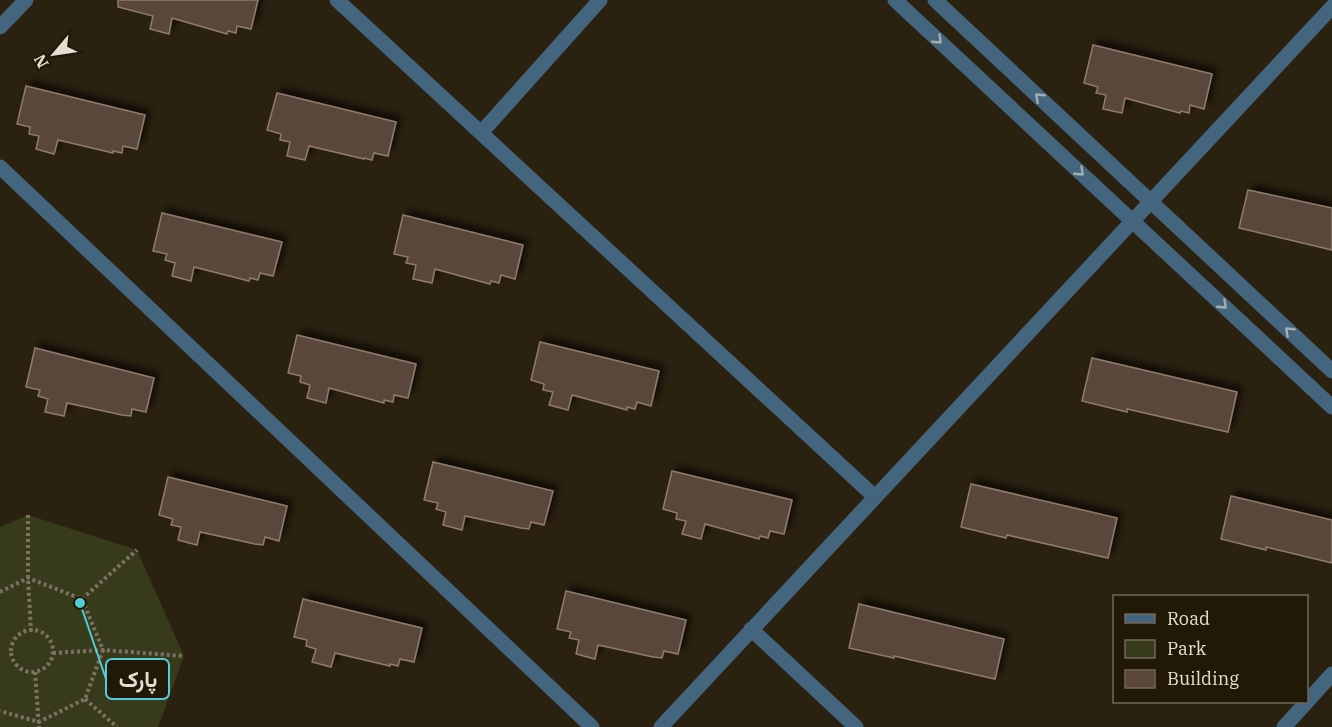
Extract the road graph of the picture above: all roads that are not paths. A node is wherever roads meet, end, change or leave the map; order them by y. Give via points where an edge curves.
1 (26, 0) edge
2 (337, 0) edge
3 (600, 0) edge
4 (895, 0) edge
5 (935, 0) edge
6 (1332, 7) edge
7 (0, 27) edge
8 (481, 133) junction
9 (0, 167) edge
10 (1151, 201) junction
11 (1132, 221) junction
12 (1332, 370) edge
13 (1332, 406) edge
14 (875, 497) junction
15 (751, 630) junction
16 (1332, 674) edge
17 (1308, 700) edge
18 (1306, 703) edge
19 (592, 727) edge
20 (661, 727) edge
21 (856, 727) edge
22 (1284, 727) edge

1 - 7 street
2 - 8 street
3 - 8 street
4 -> 11 street
10 -> 5 street
6 - 10 street
8 - 14 street
9 - 19 street
10 - 11 street
12 -> 10 street
11 -> 13 street
11 - 14 street
14 - 15 street
15 - 20 street
15 - 21 street
16 - 17 street
18 - 22 street

